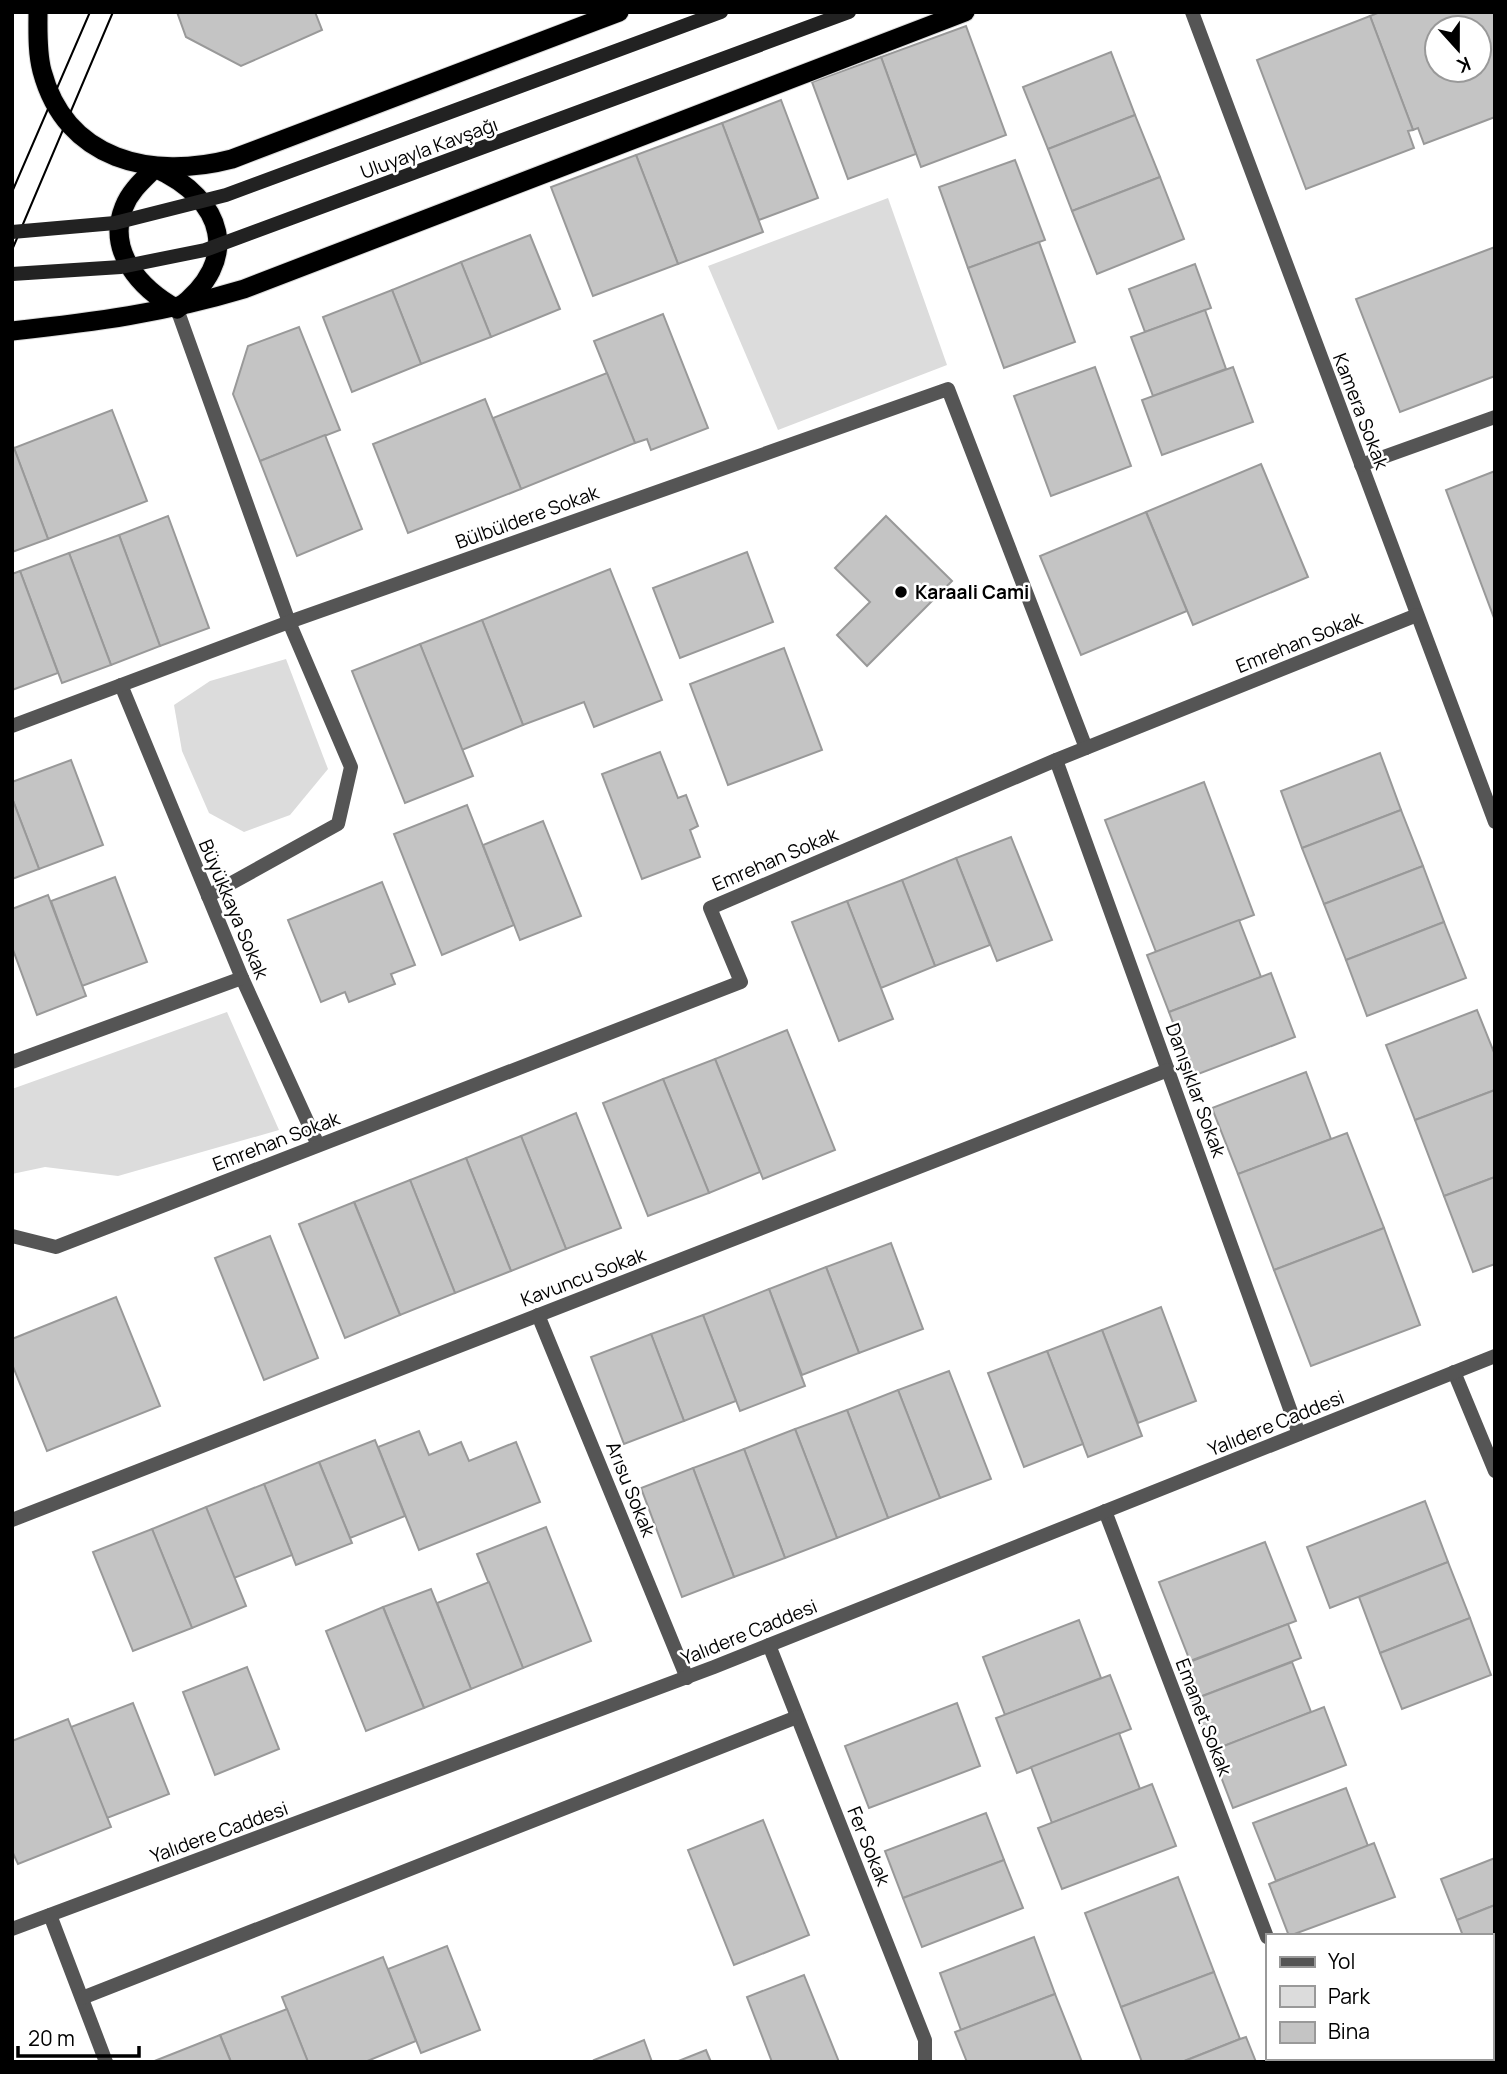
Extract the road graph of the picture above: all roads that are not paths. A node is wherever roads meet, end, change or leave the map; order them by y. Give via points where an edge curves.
1 (38, 12) edge
2 (618, 12) edge
3 (720, 12) edge
4 (849, 12) edge
5 (965, 12) edge
6 (1192, 12) edge
7 (155, 168) junction
8 (12, 232) edge
9 (12, 274) edge
10 (177, 309) junction
11 (12, 331) edge
12 (1495, 417) edge
13 (1361, 465) junction
14 (1417, 615) junction
15 (289, 622) junction
16 (121, 685) junction
17 (12, 726) edge
18 (1086, 748) junction
19 (1056, 760) junction
20 (1495, 822) edge
21 (208, 896) junction
22 (242, 978) junction
23 (12, 1062) edge
24 (1168, 1070) junction
25 (318, 1145) junction
26 (12, 1236) edge
27 (538, 1315) junction
28 (1495, 1356) edge
29 (1454, 1372) junction
30 (1299, 1434) junction
31 (1495, 1471) edge
32 (1105, 1511) junction
33 (12, 1520) edge
34 (769, 1645) junction
35 (687, 1678) junction
36 (797, 1717) junction
37 (50, 1915) junction
38 (12, 1930) edge
39 (1266, 1934) edge
40 (82, 1998) junction
41 (106, 2062) edge
42 (925, 2062) edge

1 - 7 highway via 42,71 66,119 106,153
2 - 7 highway via 232,159
3 - 8 main road, Uluyayla Kavşağı, bridge via 226,195 115,223
4 - 9 main road, Uluyayla Kavşağı, bridge via 205,250 121,267
5 - 10 highway via 305,267
6 - 13 street, Kamera Sokak
7 - 10 highway via 135,188 119,229 132,274
7 - 10 highway via 178,178 201,198 218,243 207,280
10 - 11 highway
10 - 15 street
12 - 13 street
13 - 14 street, Kamera Sokak
14 - 18 street, Emrehan Sokak
14 - 20 street, Kamera Sokak
15 - 16 street, Bülbüldere Sokak
15 - 18 street, Bülbüldere Sokak via 948,389
15 - 21 street via 351,767 338,824
16 - 17 street, Bülbüldere Sokak
16 - 21 street, Büyükkaya Sokak
18 - 19 street, Emrehan Sokak
19 - 24 street, Danışıklar Sokak
19 - 25 street, Emrehan Sokak via 710,908 741,982
21 - 22 street, Büyükkaya Sokak
22 - 23 street
22 - 25 street, Büyükkaya Sokak
24 - 27 street, Kavuncu Sokak
24 - 30 street, Danışıklar Sokak
25 - 26 street, Emrehan Sokak via 56,1247
27 - 33 street, Kavuncu Sokak
27 - 35 street, Arısu Sokak
28 - 29 street, Yalıdere Caddesi
29 - 30 street, Yalıdere Caddesi
29 - 31 street
30 - 32 street, Yalıdere Caddesi
32 - 34 street, Yalıdere Caddesi
32 - 39 street, Emanet Sokak
34 - 35 street, Yalıdere Caddesi
34 - 36 street, Fer Sokak
35 - 37 street, Yalıdere Caddesi
36 - 40 street
36 - 42 street, Fer Sokak via 925,2040
37 - 38 street, Yalıdere Caddesi
37 - 40 street
40 - 41 street

